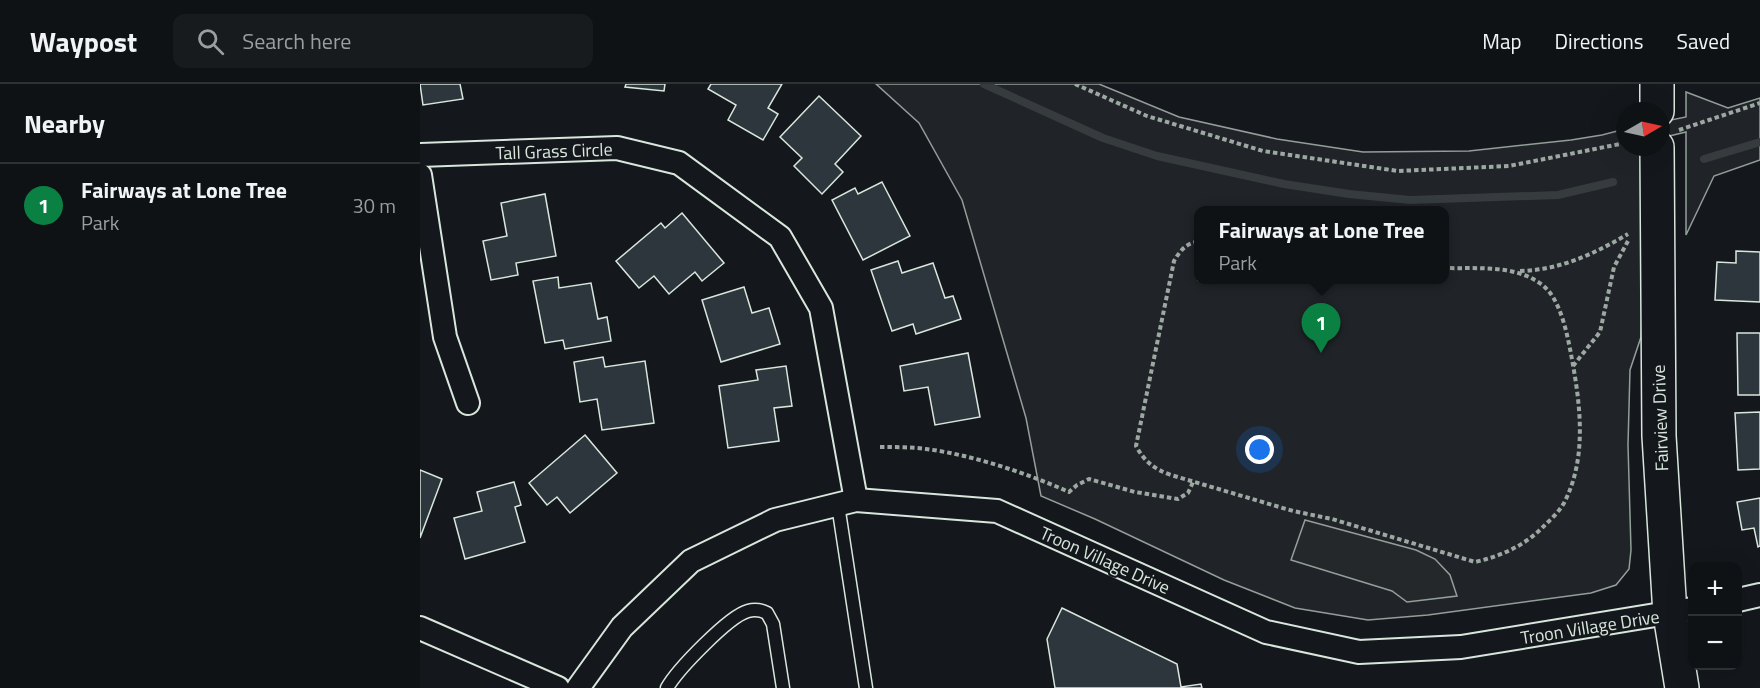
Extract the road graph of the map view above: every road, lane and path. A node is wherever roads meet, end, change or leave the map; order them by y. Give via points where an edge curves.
1 (1075, 84) edge
2 (1657, 84) edge
3 (1659, 102) edge
4 (1760, 103) edge
5 (1670, 128) edge
6 (1616, 145) edge
7 (420, 155) edge
8 (1662, 156) edge
9 (420, 175) edge
10 (1194, 244) edge
11 (1449, 268) edge
12 (1520, 272) junction
13 (1573, 366) junction
14 (468, 403) dead end
15 (880, 447) dead end
16 (1193, 482) junction
17 (847, 503) junction
18 (1760, 595) edge
19 (1742, 599) edge
20 (1681, 612) edge
21 (420, 628) edge
22 (558, 688) edge
23 (578, 688) edge
24 (667, 688) edge
25 (783, 688) edge
26 (866, 688) edge
27 (1682, 688) edge

1 - 6 path via 1147,116 1263,151 1398,171 1509,166
2 - 3 street, Fairview Drive
4 - 5 path
7 - 17 street, Tall Grass Circle via 616,148 679,164 780,237 821,308
8 - 20 street, Fairview Drive via 1659,436
9 - 14 street via 444,337
10 - 16 path via 1180,249 1174,261 1136,446 1155,469
11 - 12 path
12 - 13 path via 1544,285 1559,309
12 - 13 path via 1567,264 1633,231 1614,267 1600,332
13 - 16 path via 1580,434 1574,473 1563,504 1531,539 1496,558 1475,562
15 - 16 path via 925,448 956,454 1069,492 1089,479 1178,499 1188,493
17 - 20 street, Troon Village Drive via 997,511 1266,632 1359,652 1461,647
17 - 23 street, Troon Village Drive via 776,520 691,561 622,627
17 - 26 lane
18 - 19 street
20 - 27 street, Fairview Drive
21 - 22 street
24 - 25 lane via 696,653 735,617 748,610 759,610 773,624

